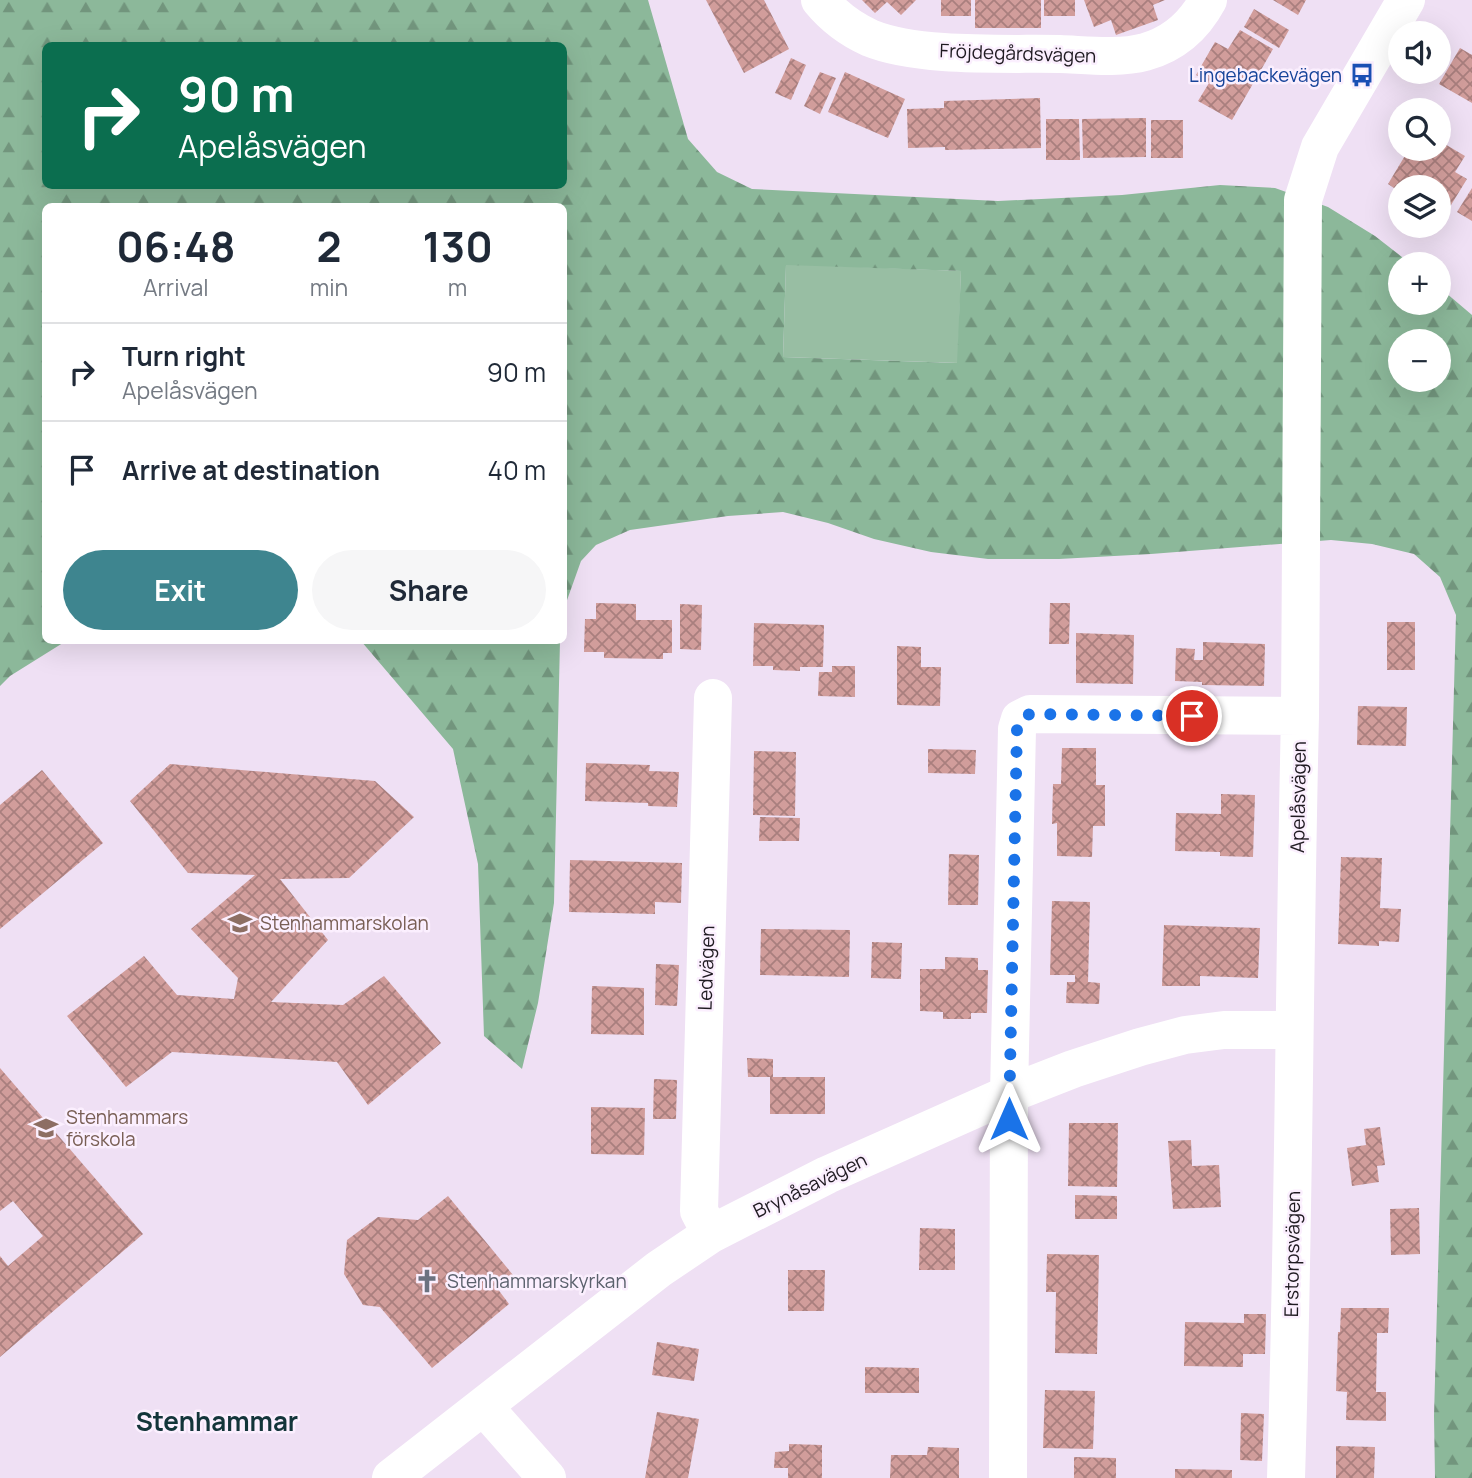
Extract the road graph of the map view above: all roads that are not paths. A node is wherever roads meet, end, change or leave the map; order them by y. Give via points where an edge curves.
1 (820, 0) edge
2 (1208, 0) edge
3 (1406, 0) edge
4 (713, 698) dead end
5 (1300, 716) junction
6 (1293, 1030) junction
7 (1009, 1094) junction
8 (711, 1234) junction
9 (484, 1407) junction
10 (391, 1478) edge
11 (547, 1478) edge
12 (1007, 1478) edge
13 (1286, 1478) edge

1 - 2 street, Fröjdegårdsvägen via 845,25 909,48 1110,55 1143,52 1172,41 1196,21
3 - 5 street via 1320,147 1303,200
4 - 8 street, Ledvägen via 699,1211
5 - 6 street, Apelåsvägen
5 - 7 street, Apelåsvägen via 1030,714 1020,719
6 - 7 street, Brynåsavägen via 1185,1035
6 - 13 street, Erstorpsvägen via 1293,1264
7 - 8 street, Brynåsavägen via 827,1175
7 - 12 street
8 - 9 street, Brynåsavägen via 659,1269
9 - 10 street, Brynåsavägen
9 - 11 street

